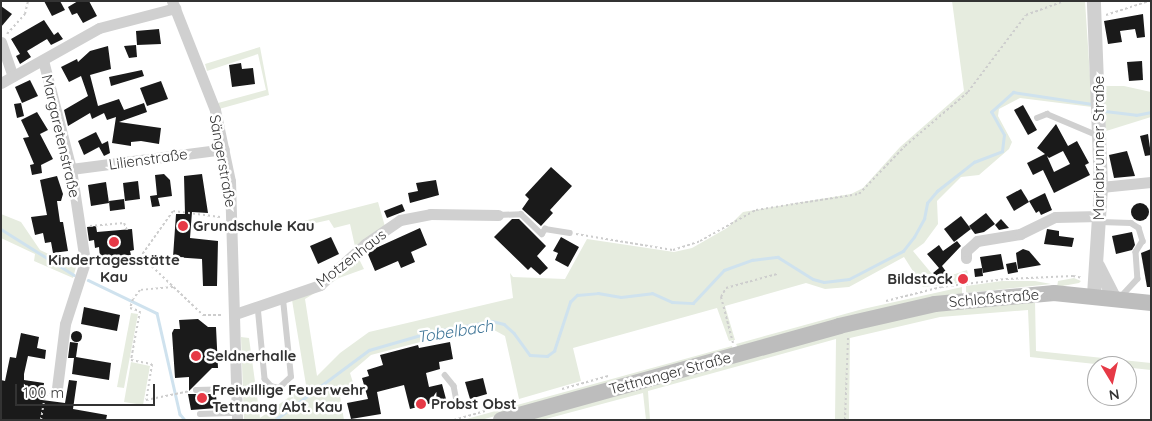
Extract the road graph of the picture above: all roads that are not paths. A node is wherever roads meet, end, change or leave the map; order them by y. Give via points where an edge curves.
1 (1094, 1) edge
2 (173, 5) edge
3 (1, 41) edge
4 (43, 60) junction
5 (13, 76) junction
6 (1, 83) edge
7 (1037, 118) dead end
8 (1100, 136) junction
9 (224, 148) junction
10 (71, 169) junction
11 (1151, 182) edge
12 (1101, 187) junction
13 (498, 215) joint
14 (1100, 219) junction
15 (570, 233) road end
16 (966, 258) dead end
17 (1097, 264) junction
18 (1094, 295) junction
19 (1117, 297) junction
20 (283, 299) junction
21 (1151, 303) edge
22 (258, 306) junction
23 (235, 314) junction
24 (843, 326) joint
25 (445, 375) dead end
26 (57, 388) road end
27 (237, 389) junction
28 (196, 390) dead end
29 (458, 406) dead end
30 (200, 414) dead end
31 (237, 416) edge
32 (501, 420) edge

1 - 8 street, Mariabrunner Straße
2 - 4 street via 99,28
2 - 9 street, Sängerstraße via 202,71
3 - 5 street
4 - 5 street
4 - 10 street, Margaretenstraße
5 - 6 street
7 - 8 lane via 1047,114
8 - 12 street, Mariabrunner Straße
9 - 10 street, Lilienstraße
9 - 23 street, Sängerstraße via 232,217
10 - 26 street, Margaretenstraße via 85,262 65,324
11 - 12 street
12 - 14 street, Mariabrunner Straße
13 - 15 lane via 521,214 542,234 545,229
13 - 20 street, Motzenhaus via 430,214 400,220 365,244 320,285
14 - 16 street via 1055,217 1020,234 977,241 966,251
14 - 17 street, Mariabrunner Straße
14 - 19 lane via 1131,223 1139,228 1143,241 1136,252 1138,279
17 - 18 street, Mariabrunner Straße
17 - 19 street
18 - 19 main road, Schloßstraße
18 - 24 main road, Schloßstraße via 1054,293 971,298
19 - 21 main road, Schloßstraße
20 - 22 street, Motzenhaus
20 - 22 lane via 291,377 279,388 271,386 265,379
22 - 23 street, Motzenhaus
23 - 27 street, Sängerstraße
24 - 32 main road, Tettnanger Straße
25 - 29 lane via 454,386
27 - 28 lane
27 - 31 street, Sängerstraße
30 - 31 lane

